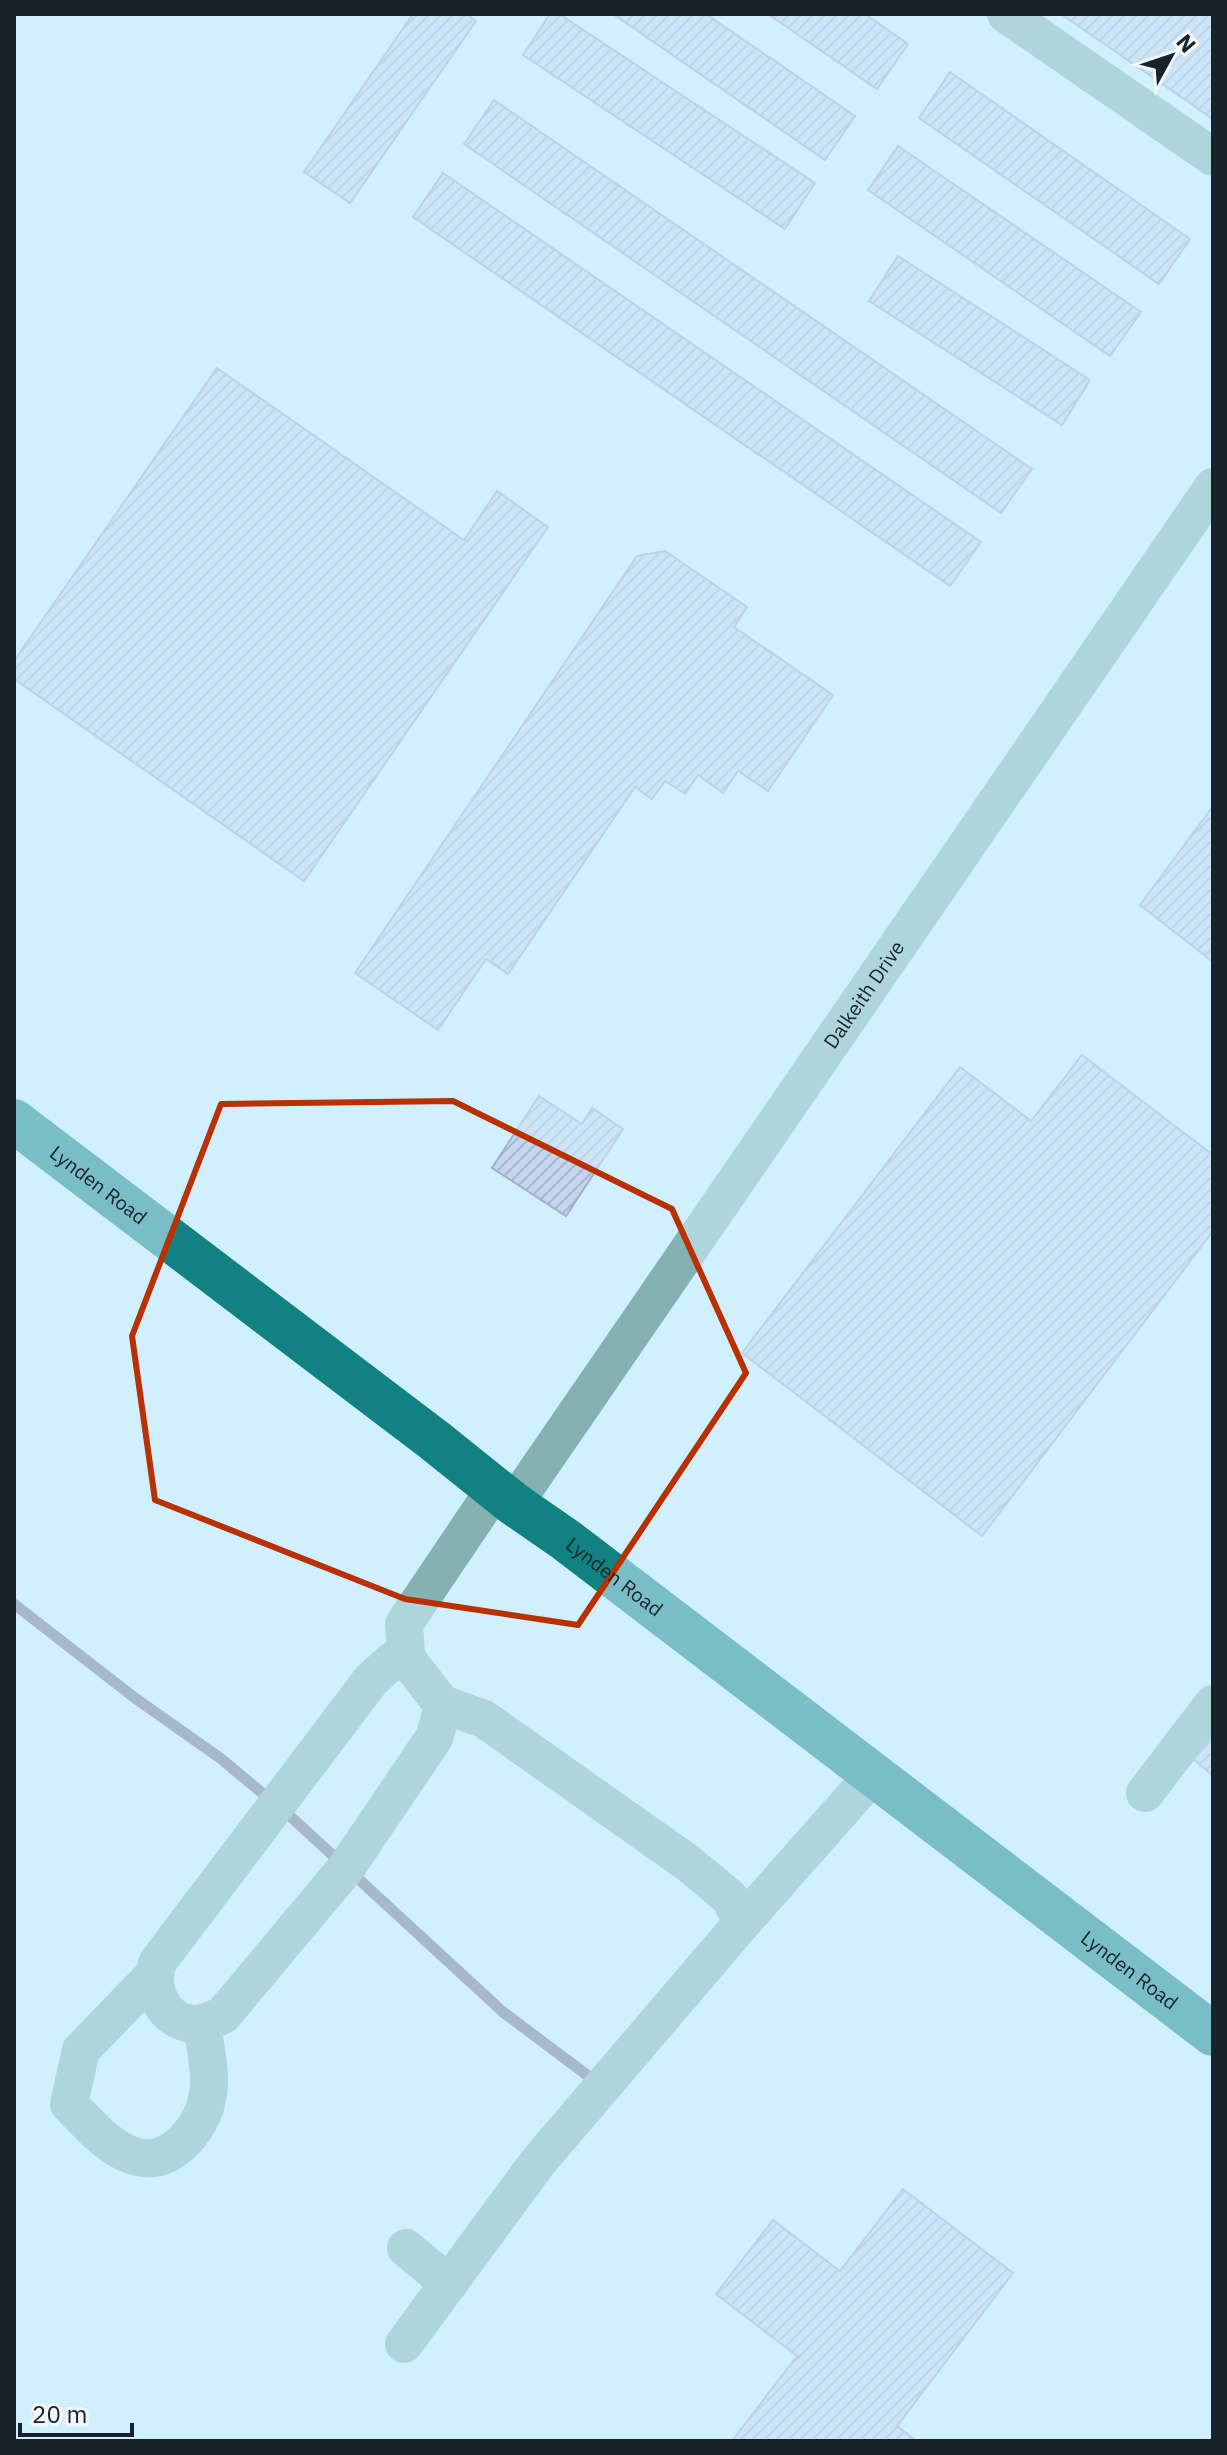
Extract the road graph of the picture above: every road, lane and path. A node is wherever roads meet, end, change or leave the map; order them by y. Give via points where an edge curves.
1 (1006, 14) edge
2 (1213, 157) edge
3 (1213, 487) edge
4 (14, 1121) edge
5 (504, 1496) junction
6 (406, 1653) junction
7 (442, 1704) junction
8 (1213, 1704) edge
9 (873, 1775) junction
10 (1145, 1793) dead end
11 (742, 1923) junction
12 (153, 1976) junction
13 (202, 2023) junction
14 (1213, 2034) edge
15 (406, 2248) dead end
16 (449, 2284) junction
17 (404, 2344) dead end

1 - 2 street
3 - 5 street, Dalkeith Drive
4 - 5 main road, Lynden Road
5 - 6 street, Dalkeith Drive via 404,1624
5 - 9 main road, Lynden Road
6 - 7 street
6 - 12 street via 371,1680 157,1963
7 - 11 street via 484,1719 688,1863 730,1898
7 - 13 street via 434,1738 346,1868 223,2015
8 - 10 street
9 - 11 street
9 - 14 main road, Lynden Road
11 - 16 street via 538,2162
12 - 13 street via 162,2008 176,2020
12 - 13 street via 81,2050 69,2104 100,2136 119,2150 156,2160 184,2141 199,2124 209,2085
15 - 16 street
16 - 17 street

